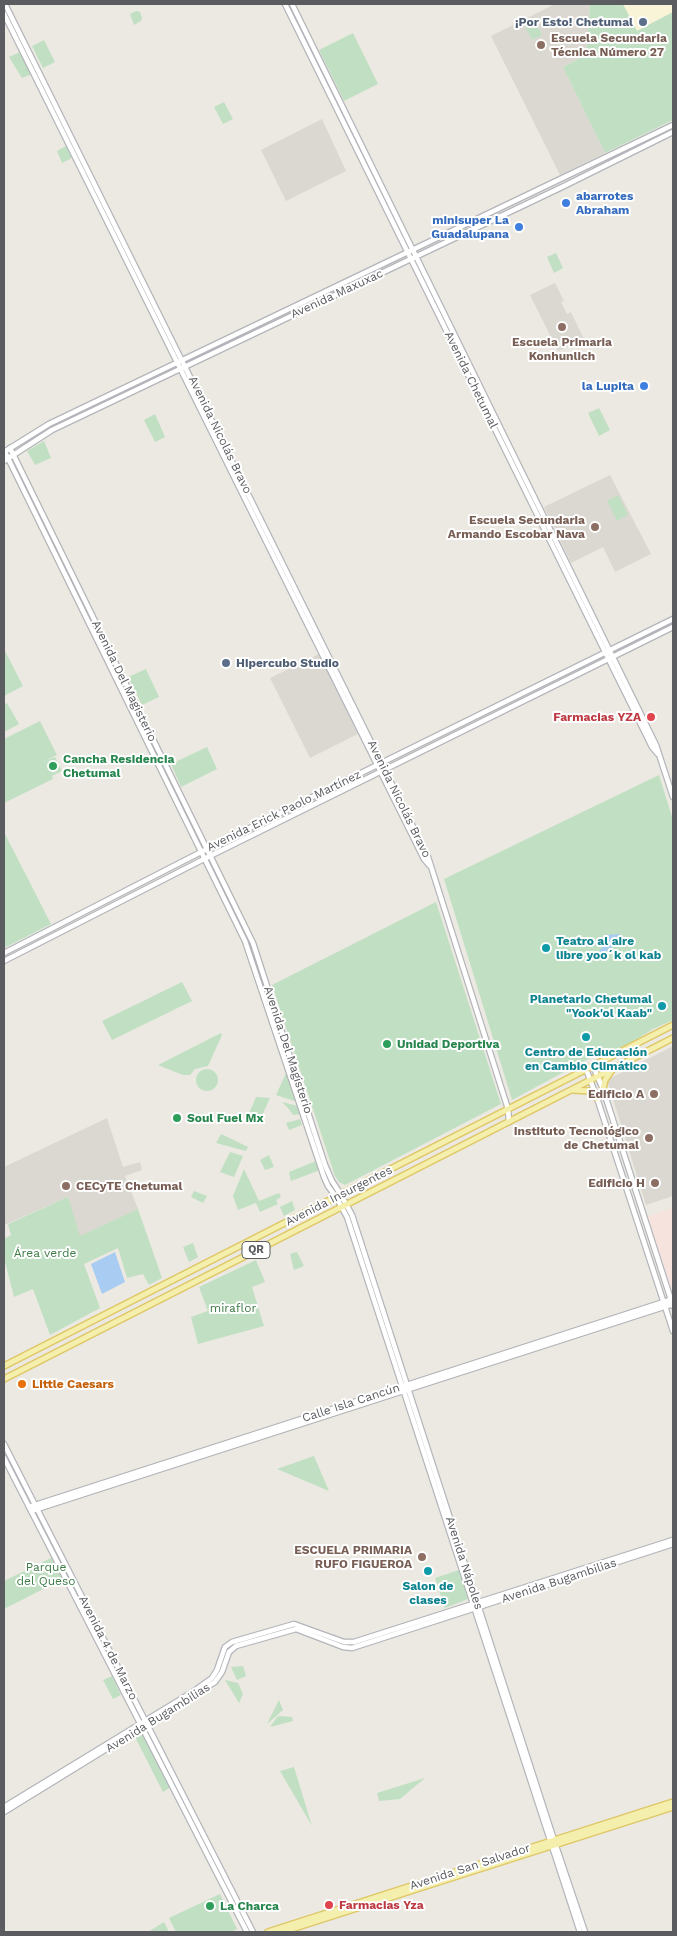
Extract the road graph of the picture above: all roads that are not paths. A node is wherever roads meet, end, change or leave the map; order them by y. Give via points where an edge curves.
1 (6, 4) edge
2 (285, 4) edge
3 (292, 4) edge
4 (4, 14) edge
5 (673, 125) edge
6 (673, 132) edge
7 (413, 250) junction
8 (408, 252) junction
9 (417, 257) junction
10 (411, 259) junction
11 (183, 360) junction
12 (178, 362) junction
13 (186, 366) junction
14 (181, 369) junction
15 (10, 448) junction
16 (4, 452) edge
17 (13, 455) junction
18 (6, 459) edge
19 (673, 618) edge
20 (673, 627) edge
21 (607, 651) junction
22 (611, 658) junction
23 (479, 714) junction
24 (483, 721) junction
25 (379, 764) junction
26 (383, 771) junction
27 (673, 797) edge
28 (207, 849) junction
29 (201, 852) junction
30 (210, 856) junction
31 (204, 858) junction
32 (4, 952) edge
33 (4, 961) edge
34 (673, 1025) edge
35 (673, 1038) edge
36 (614, 1055) junction
37 (620, 1065) junction
38 (593, 1066) junction
39 (614, 1068) junction
40 (586, 1069) junction
41 (598, 1076) junction
42 (591, 1080) junction
43 (603, 1089) junction
44 (570, 1090) junction
45 (597, 1098) junction
46 (508, 1109) junction
47 (515, 1118) junction
48 (509, 1122) junction
49 (339, 1196) junction
50 (344, 1205) junction
51 (234, 1250) junction
52 (238, 1260) junction
53 (673, 1303) edge
54 (664, 1304) junction
55 (673, 1331) edge
56 (4, 1366) edge
57 (4, 1379) edge
58 (405, 1388) junction
59 (4, 1444) edge
60 (4, 1458) edge
61 (33, 1508) junction
62 (673, 1540) edge
63 (673, 1544) edge
64 (475, 1605) junction
65 (143, 1724) junction
66 (673, 1802) edge
67 (4, 1807) edge
68 (673, 1807) edge
69 (4, 1812) edge
70 (552, 1843) junction
71 (247, 1932) edge
72 (253, 1932) edge
73 (268, 1932) edge
74 (282, 1932) edge
75 (580, 1932) edge
76 (585, 1932) edge

1 - 11 main road, Avenida Nicolás Bravo
2 - 8 main road, Avenida Chetumal
3 - 7 main road, Avenida Chetumal
4 - 12 main road, Avenida Nicolás Bravo
5 - 7 main road, Avenida Maxuxac
6 - 9 main road, Avenida Maxuxac
7 - 8 main road, Avenida Maxuxac
7 - 9 main road, Avenida Chetumal
8 - 10 main road, Avenida Chetumal
8 - 11 main road, Avenida Maxuxac
9 - 10 main road, Avenida Maxuxac
9 - 21 main road, Avenida Chetumal
10 - 13 main road, Avenida Maxuxac
10 - 21 main road, Avenida Chetumal
11 - 12 main road, Avenida Maxuxac
11 - 13 main road, Avenida Nicolás Bravo
12 - 14 main road, Avenida Nicolás Bravo
12 - 15 main road, Avenida Maxuxac via 49,424
13 - 14 main road, Avenida Maxuxac
13 - 25 main road, Avenida Nicolás Bravo
14 - 17 main road, Avenida Maxuxac via 52,430
14 - 25 main road, Avenida Nicolás Bravo
15 - 16 main road, Avenida Maxuxac
15 - 17 main road, Avenida Del Magisterio
16 - 18 main road, Avenida Del Magisterio
17 - 18 main road, Avenida Maxuxac
17 - 28 main road, Avenida Del Magisterio
18 - 29 main road, Avenida Del Magisterio
19 - 21 main road, Avenida Erick Paolo Martínez
20 - 22 main road, Avenida Erick Paolo Martínez
21 - 22 main road, Avenida Chetumal
21 - 23 main road, Avenida Erick Paolo Martínez
22 - 24 main road, Avenida Erick Paolo Martínez
22 - 27 main road, Avenida Chetumal via 659,756
23 - 24 main road
23 - 25 main road, Avenida Erick Paolo Martínez
24 - 26 main road, Avenida Erick Paolo Martínez
25 - 26 main road, Avenida Nicolás Bravo
25 - 28 main road, Avenida Erick Paolo Martínez
26 - 30 main road, Avenida Erick Paolo Martínez
26 - 46 main road, Avenida Nicolás Bravo via 424,859 432,868
28 - 29 main road, Avenida Erick Paolo Martínez
28 - 30 main road, Avenida Del Magisterio
29 - 31 main road, Avenida Del Magisterio
29 - 32 main road, Avenida Erick Paolo Martínez
30 - 31 main road, Avenida Erick Paolo Martínez
30 - 49 main road, Avenida Del Magisterio via 253,942 325,1165
31 - 33 main road, Avenida Erick Paolo Martínez
31 - 49 main road, Avenida Del Magisterio via 250,952 321,1168 328,1186
34 - 36 main road, Avenida Insurgentes / QR
35 - 37 main road, Avenida Insurgentes / QR
36 - 37 main road
36 - 38 main road, Avenida Insurgentes / QR
37 - 39 main road, Avenida Insurgentes / QR
38 - 40 main road, Avenida Insurgentes / QR
38 - 41 main road
39 - 41 main road, Avenida Insurgentes / QR
39 - 43 main road
40 - 42 main road
40 - 46 main road, Avenida Insurgentes / QR
41 - 42 main road, Avenida Insurgentes / QR
41 - 43 main road
42 - 44 main road, Avenida Insurgentes / QR
42 - 45 main road
43 - 53 main road
44 - 45 main road via 588,1091
44 - 47 main road, Avenida Insurgentes / QR
45 - 54 main road
46 - 47 main road, Avenida Nicolás Bravo
46 - 48 main road, Avenida Nicolás Bravo
46 - 49 main road, Avenida Insurgentes / QR
47 - 48 main road, Avenida Insurgentes / QR
48 - 50 main road, Avenida Insurgentes / QR
49 - 50 main road, Avenida Nápoles
49 - 51 main road, Avenida Insurgentes / QR
50 - 52 main road, Avenida Insurgentes / QR
50 - 58 main road, Avenida Nápoles
51 - 52 main road
51 - 56 main road, Avenida Insurgentes / QR
52 - 57 main road, Avenida Insurgentes / QR
53 - 54 main road, Calle Isla Cancún
54 - 55 main road
54 - 58 main road, Calle Isla Cancún
58 - 61 main road, Calle Isla Cancún
58 - 64 main road, Avenida Nápoles
59 - 61 main road, Avenida 4 de Marzo
60 - 61 main road, Avenida 4 de Marzo
61 - 65 main road, Avenida 4 de Marzo
62 - 64 main road, Avenida Bugambilias
63 - 64 main road, Avenida Bugambilias
64 - 65 main road, Avenida Bugambilias via 350,1643 294,1624 232,1642 225,1647 212,1678
64 - 70 main road, Avenida Nápoles
65 - 67 main road, Avenida Bugambilias
65 - 69 main road, Avenida Bugambilias
65 - 71 main road, Avenida 4 de Marzo
65 - 72 main road, Avenida 4 de Marzo
66 - 70 main road, Avenida San Salvador
68 - 70 main road, Avenida San Salvador
70 - 73 main road, Avenida San Salvador
70 - 74 main road, Avenida San Salvador
70 - 75 main road, Avenida Nápoles
70 - 76 main road, Avenida Nápoles

